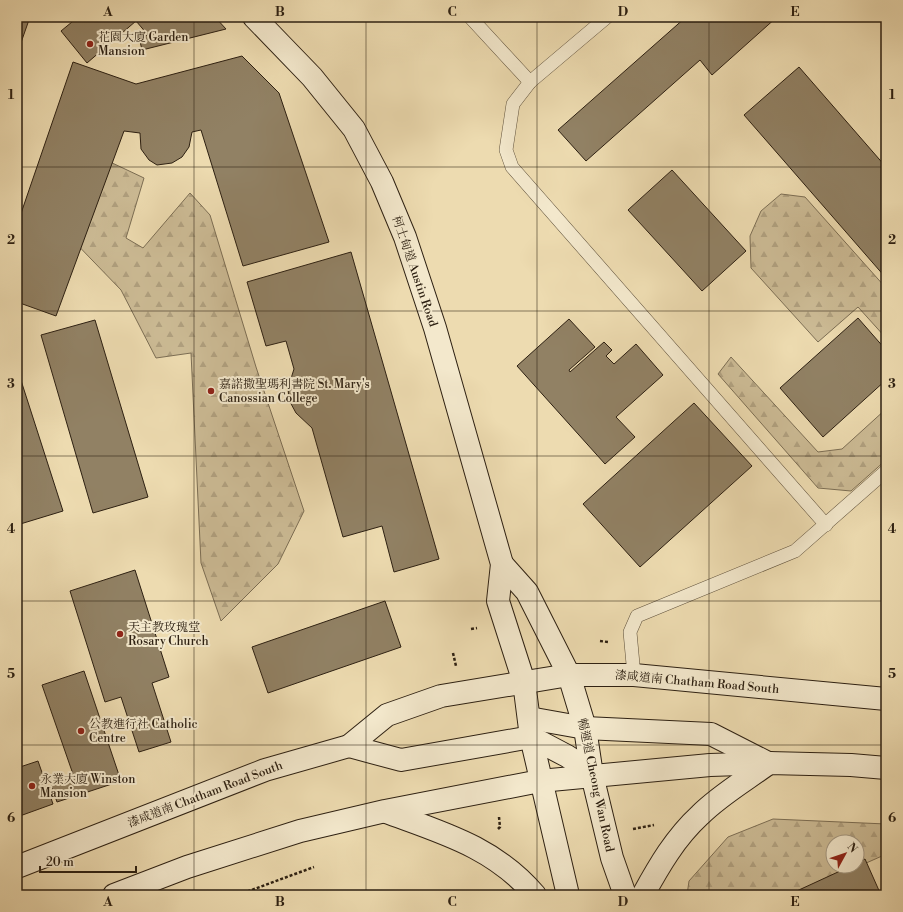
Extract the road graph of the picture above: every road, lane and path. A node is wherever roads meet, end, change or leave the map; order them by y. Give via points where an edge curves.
1 (254, 17) edge
2 (470, 17) edge
3 (607, 17) edge
4 (530, 82) junction
5 (886, 471) edge
6 (826, 525) junction
7 (502, 564) junction
8 (569, 675) junction
9 (634, 675) junction
10 (524, 682) junction
11 (886, 699) edge
12 (530, 728) junction
13 (585, 728) junction
14 (349, 746) junction
15 (769, 763) junction
16 (886, 768) edge
17 (592, 775) junction
18 (540, 781) junction
19 (385, 812) junction
20 (17, 867) edge
21 (314, 867) dead end
22 (114, 895) edge
23 (238, 895) edge
24 (535, 895) edge
25 (568, 895) edge
26 (626, 895) edge
27 (643, 895) edge

1 - 7 main road, 柯士甸道 Austin Road via 312,77 354,129 382,182 405,237 435,328
2 - 4 lane
3 - 4 lane
4 - 6 lane via 513,104 506,150 512,167
5 - 6 lane
6 - 9 lane via 795,551 637,616 630,632
7 - 8 main road, 柯士甸道 Austin Road via 527,592
7 - 10 main road, 柯士甸道 Austin Road via 498,601
8 - 9 main road, 漆咸道南 Chatham Road South
8 - 10 main road, 漆咸道南 Chatham Road South
8 - 13 main road, 暢運道 Cheong Wan Road
9 - 11 main road, 漆咸道南 Chatham Road South
10 - 12 main road
10 - 14 main road, 漆咸道南 Chatham Road South via 442,696 387,715
12 - 13 main road
12 - 14 main road via 401,760
12 - 17 main road
12 - 18 main road
13 - 15 main road via 711,734
13 - 17 main road, 暢運道 Cheong Wan Road
14 - 20 main road, 漆咸道南 Chatham Road South via 265,770
15 - 16 main road
15 - 17 main road
15 - 27 main road via 718,798 699,815 666,854
17 - 18 main road
17 - 26 main road, 暢運道 Cheong Wan Road via 612,858
18 - 19 main road
18 - 25 main road
19 - 22 main road via 300,831 187,867
19 - 24 main road via 477,848 500,861
21 - 23 path

